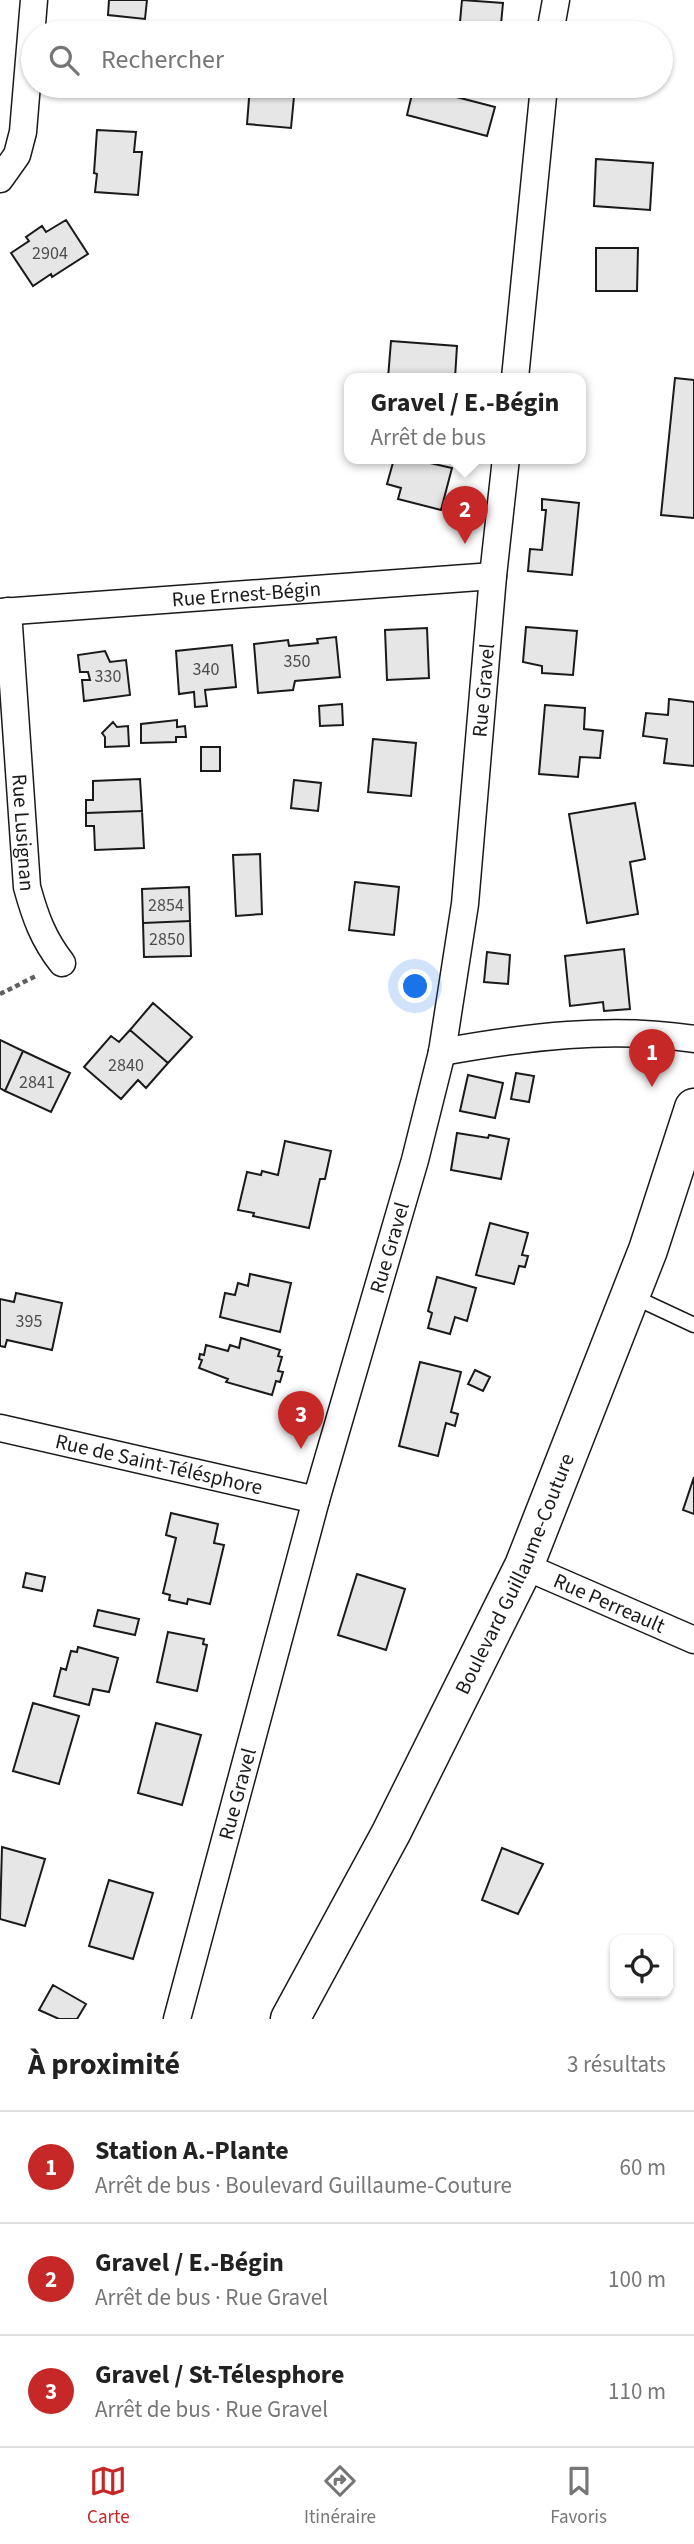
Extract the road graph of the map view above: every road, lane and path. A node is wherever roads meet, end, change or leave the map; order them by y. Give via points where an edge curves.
1 (34, 0) edge
2 (556, 0) edge
3 (32, 21) edge
4 (552, 21) edge
5 (26, 98) edge
6 (543, 98) edge
7 (0, 179) edge
8 (515, 373) edge
9 (505, 464) edge
10 (493, 576) junction
11 (4, 612) edge
12 (62, 963) joint
13 (0, 994) edge
14 (694, 1039) edge
15 (442, 1052) junction
16 (694, 1108) edge
17 (630, 1296) junction
18 (694, 1325) edge
19 (0, 1428) edge
20 (316, 1500) junction
21 (524, 1566) junction
22 (694, 1640) edge
23 (177, 2019) edge
24 (290, 2019) edge

1 - 3 street
2 - 4 street
5 - 7 street via 17,155
6 - 8 street
9 - 10 street, Rue Gravel
10 - 11 street, Rue Ernest-Bégin
10 - 15 street, Rue Gravel via 465,904
11 - 12 street, Rue Lusignan via 27,887 47,944
12 - 13 path
14 - 15 street via 609,1033
15 - 20 street, Rue Gravel
16 - 17 main road, Boulevard Guillaume-Couture
17 - 18 lane
17 - 21 main road, Boulevard Guillaume-Couture
19 - 20 street, Rue de Saint-Télésphore
20 - 23 street, Rue Gravel
21 - 22 street, Rue Perreault
21 - 24 main road, Boulevard Guillaume-Couture via 391,1833

